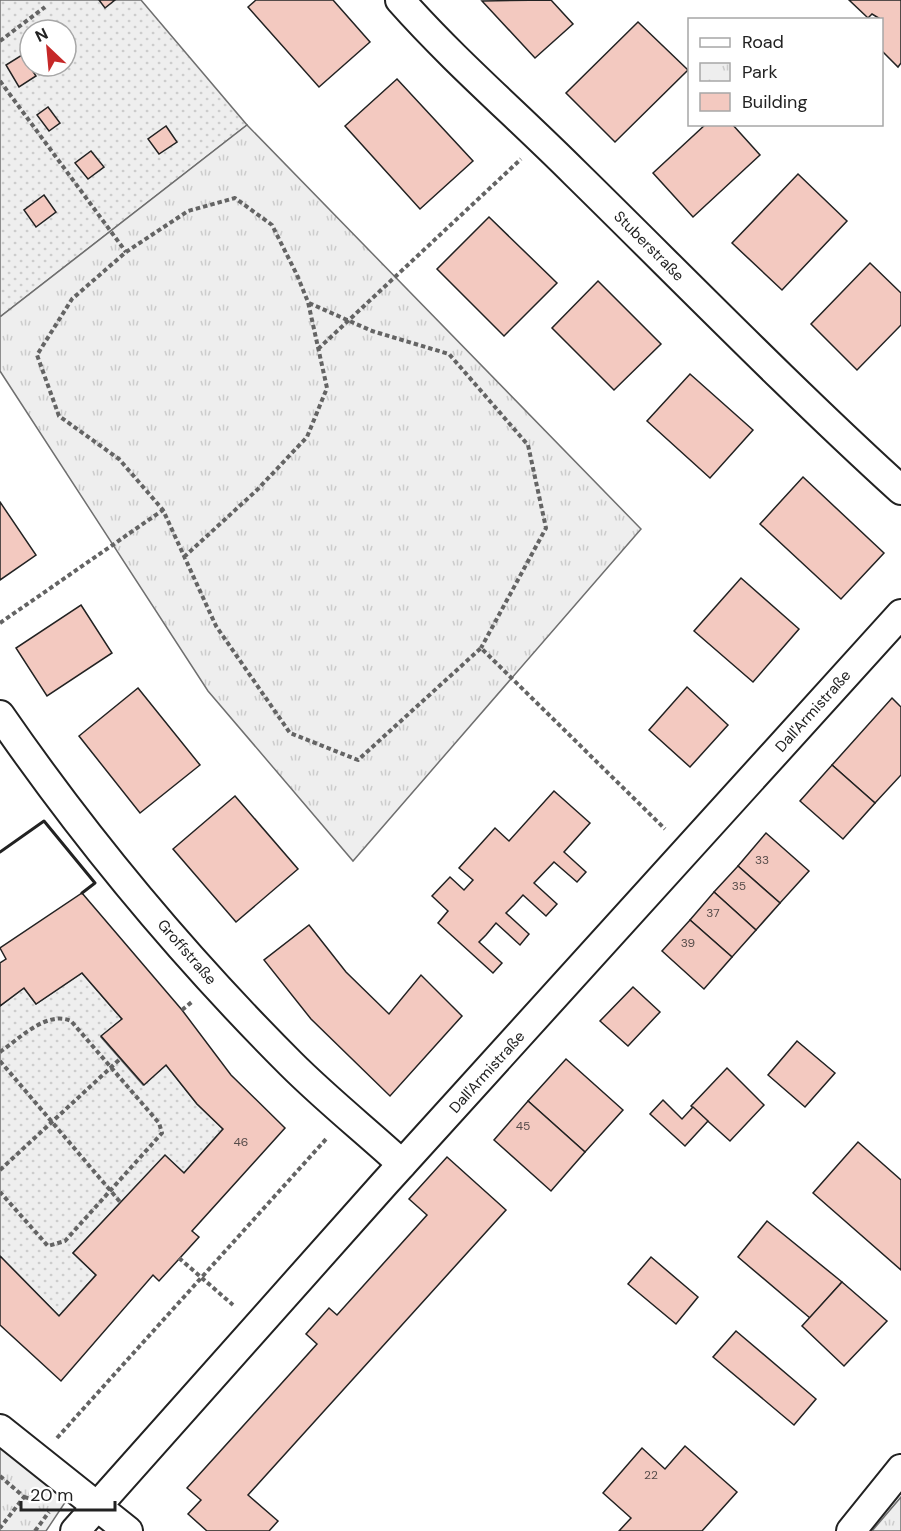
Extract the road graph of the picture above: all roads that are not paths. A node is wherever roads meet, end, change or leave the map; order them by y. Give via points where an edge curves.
1 (400, 0) edge
2 (901, 490) edge
3 (901, 614) edge
4 (0, 715) edge
5 (402, 1164) junction
6 (0, 1429) edge
7 (901, 1469) edge
8 (95, 1505) junction
9 (75, 1531) edge
10 (128, 1531) edge
11 (852, 1531) edge

1 - 2 street, Stuberstraße via 427,31 823,419
3 - 5 street, Dall'Armistraße
4 - 5 street, Groffstraße via 64,802 221,991 292,1066
5 - 8 street, Dall'Armistraße
6 - 8 street
7 - 11 street
8 - 9 street, Dall'Armistraße
8 - 10 street

